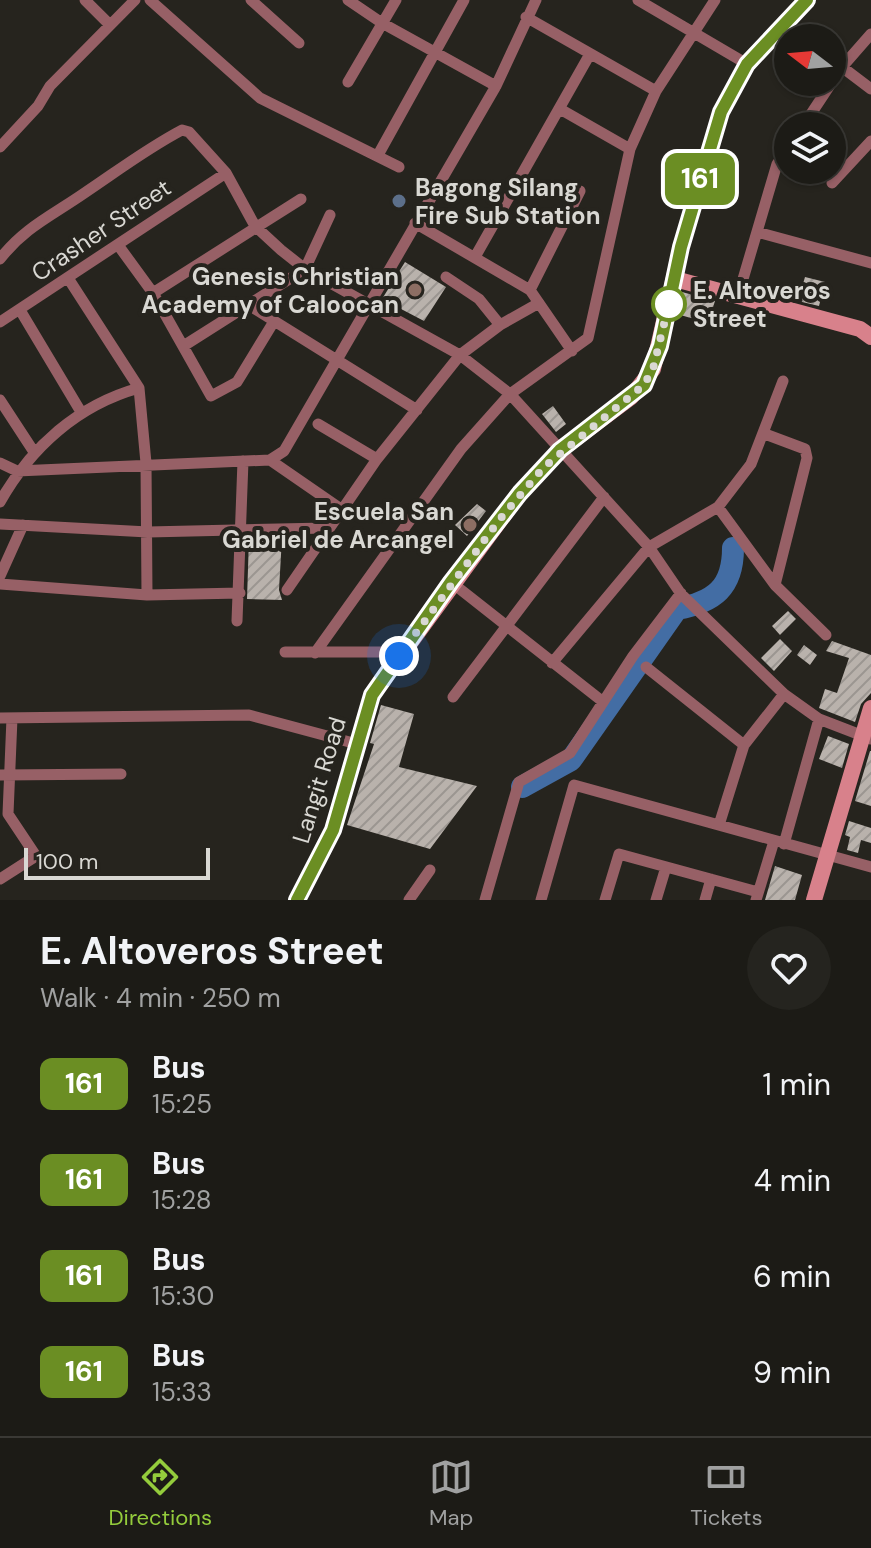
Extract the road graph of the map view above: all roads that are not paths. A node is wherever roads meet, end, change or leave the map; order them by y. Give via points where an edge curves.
1 (85, 0) edge
2 (135, 0) edge
3 (150, 0) edge
4 (251, 0) edge
5 (348, 0) edge
6 (396, 0) edge
7 (464, 0) edge
8 (536, 0) edge
9 (638, 0) edge
10 (715, 0) edge
11 (807, 0) edge
12 (526, 17) junction
13 (382, 23) junction
14 (110, 25) junction
15 (692, 32) junction
16 (871, 34) edge
17 (299, 43) dead end
18 (435, 52) junction
19 (590, 54) junction
20 (846, 62) edge
21 (747, 64) junction
22 (846, 70) edge
23 (348, 82) dead end
24 (496, 86) junction
25 (871, 89) edge
26 (656, 91) junction
27 (560, 109) junction
28 (871, 141) edge
29 (0, 147) edge
30 (630, 149) junction
31 (378, 155) junction
32 (399, 167) dead end
33 (846, 168) edge
34 (226, 173) junction
35 (774, 174) edge
36 (580, 191) dead end
37 (301, 199) dead end
38 (330, 215) dead end
39 (415, 223) junction
40 (255, 226) junction
41 (757, 232) junction
42 (118, 245) junction
43 (475, 257) junction
44 (0, 259) edge
45 (871, 263) edge
46 (305, 269) junction
47 (446, 277) dead end
48 (68, 278) junction
49 (675, 279) junction
50 (530, 290) junction
51 (153, 293) junction
52 (738, 296) junction
53 (370, 303) junction
54 (539, 303) junction
55 (247, 304) junction
56 (20, 310) junction
57 (0, 322) edge
58 (273, 323) junction
59 (500, 325) junction
60 (871, 337) edge
61 (185, 345) junction
62 (572, 351) junction
63 (460, 355) junction
64 (337, 362) junction
65 (783, 381) dead end
66 (139, 388) junction
67 (510, 394) junction
68 (0, 400) edge
69 (417, 410) junction
70 (81, 412) junction
71 (318, 424) dead end
72 (765, 434) junction
73 (560, 450) junction
74 (34, 452) junction
75 (377, 459) junction
76 (270, 460) junction
77 (243, 461) junction
78 (0, 463) edge
79 (146, 463) junction
80 (17, 471) junction
81 (604, 497) junction
82 (0, 502) edge
83 (718, 507) junction
84 (341, 509) junction
85 (0, 524) edge
86 (23, 525) junction
87 (326, 528) junction
88 (243, 530) junction
89 (148, 532) junction
90 (649, 547) junction
91 (0, 576) edge
92 (451, 582) junction
93 (0, 584) edge
94 (775, 585) junction
95 (287, 590) dead end
96 (240, 593) junction
97 (681, 594) junction
98 (147, 595) junction
99 (237, 621) dead end
100 (504, 624) junction
101 (826, 635) dead end
102 (285, 652) dead end
103 (315, 653) junction
104 (399, 656) junction
105 (552, 663) junction
106 (646, 667) dead end
107 (784, 694) junction
108 (453, 697) dead end
109 (602, 701) junction
110 (871, 708) edge
111 (6, 718) edge
112 (819, 719) junction
113 (867, 737) edge
114 (357, 744) junction
115 (744, 745) junction
116 (121, 774) dead end
117 (5, 775) edge
118 (4, 815) edge
119 (719, 825) junction
120 (779, 843) junction
121 (828, 855) junction
122 (666, 867) junction
123 (871, 867) edge
124 (430, 870) dead end
125 (0, 879) edge
126 (711, 879) junction
127 (757, 896) edge
128 (297, 900) edge
129 (409, 900) edge
130 (485, 900) edge
131 (541, 900) edge
132 (605, 900) edge
133 (656, 900) edge
134 (705, 900) edge
135 (814, 900) edge

1 - 14 street
2 - 14 street
3 - 31 street via 260,98
4 - 17 street
5 - 13 street
6 - 13 street
7 - 18 street
8 - 12 street
9 - 15 street
10 - 15 street
11 - 21 main road, Langit Road
12 - 19 street
12 - 24 street
13 - 18 street
13 - 23 street
14 - 29 street
15 - 21 street
15 - 26 street
16 - 20 street
18 - 24 street
18 - 31 street
19 - 26 street
19 - 27 street
21 - 49 main road, Langit Road via 711,140
22 - 25 street
24 - 39 street
26 - 30 street
27 - 30 street
27 - 43 street
28 - 33 street
30 - 62 street via 588,338
31 - 32 street
34 - 40 street
34 - 42 street, Crasher Street
34 - 44 street via 182,130 32,226
35 - 41 street
36 - 50 street
37 - 40 street
38 - 46 street
39 - 43 street
39 - 53 street
40 - 46 street
40 - 51 street
41 - 45 street
41 - 52 street
42 - 48 street, Crasher Street
42 - 51 street
43 - 50 street
46 - 53 street
46 - 55 street
47 - 59 street via 479,299
48 - 56 street, Crasher Street
48 - 66 street
49 - 52 main road
49 - 73 main road, Langit Road via 660,346 644,385
50 - 54 street
51 - 61 street
52 - 60 main road via 860,329
53 - 63 street
53 - 64 street
54 - 59 street
54 - 62 street
55 - 58 street
55 - 61 street
56 - 57 street, Crasher Street
56 - 70 street
58 - 61 street via 237,382 211,396
58 - 64 street
59 - 63 street
62 - 67 street
63 - 67 street
63 - 69 street
64 - 69 street
64 - 76 street via 284,451
65 - 72 street
66 - 70 street
66 - 79 street
67 - 73 street
67 - 103 street via 461,449
68 - 74 street
69 - 75 street
70 - 74 street
71 - 75 street
72 - 83 street via 751,464
72 - 94 street via 805,449 807,458
73 - 81 street
73 - 92 main road, Langit Road
74 - 80 street
75 - 84 street
76 - 77 street
76 - 84 street
77 - 79 street
77 - 88 street
78 - 80 street
79 - 80 street
79 - 89 street
80 - 82 street
81 - 90 street
81 - 100 street
83 - 90 street
83 - 94 street
84 - 87 street
85 - 86 street
86 - 89 street
86 - 91 street
87 - 88 street
87 - 95 street
88 - 89 street
88 - 96 street
89 - 98 street
90 - 97 street
90 - 105 street
92 - 100 street
92 - 104 main road, Langit Road
93 - 98 street
94 - 101 street
96 - 98 street
96 - 99 street
97 - 107 street
97 - 109 street
100 - 105 street
100 - 108 street
102 - 103 street
103 - 104 street
104 - 114 main road, Langit Road via 372,695
105 - 109 street
106 - 115 street
107 - 112 street
107 - 115 street
109 - 130 street via 570,753 519,782
110 - 113 main road
111 - 114 street via 249,715
111 - 117 street
112 - 113 street
112 - 120 street
113 - 121 main road
114 - 128 main road, Langit Road via 333,830
115 - 119 street
116 - 117 street
117 - 118 street
118 - 125 street via 36,856
119 - 120 street
119 - 131 street via 574,785
120 - 121 street
120 - 127 street
121 - 123 street
121 - 135 main road
122 - 126 street
122 - 132 street via 619,854
122 - 133 street
124 - 129 street
126 - 127 street
126 - 134 street

